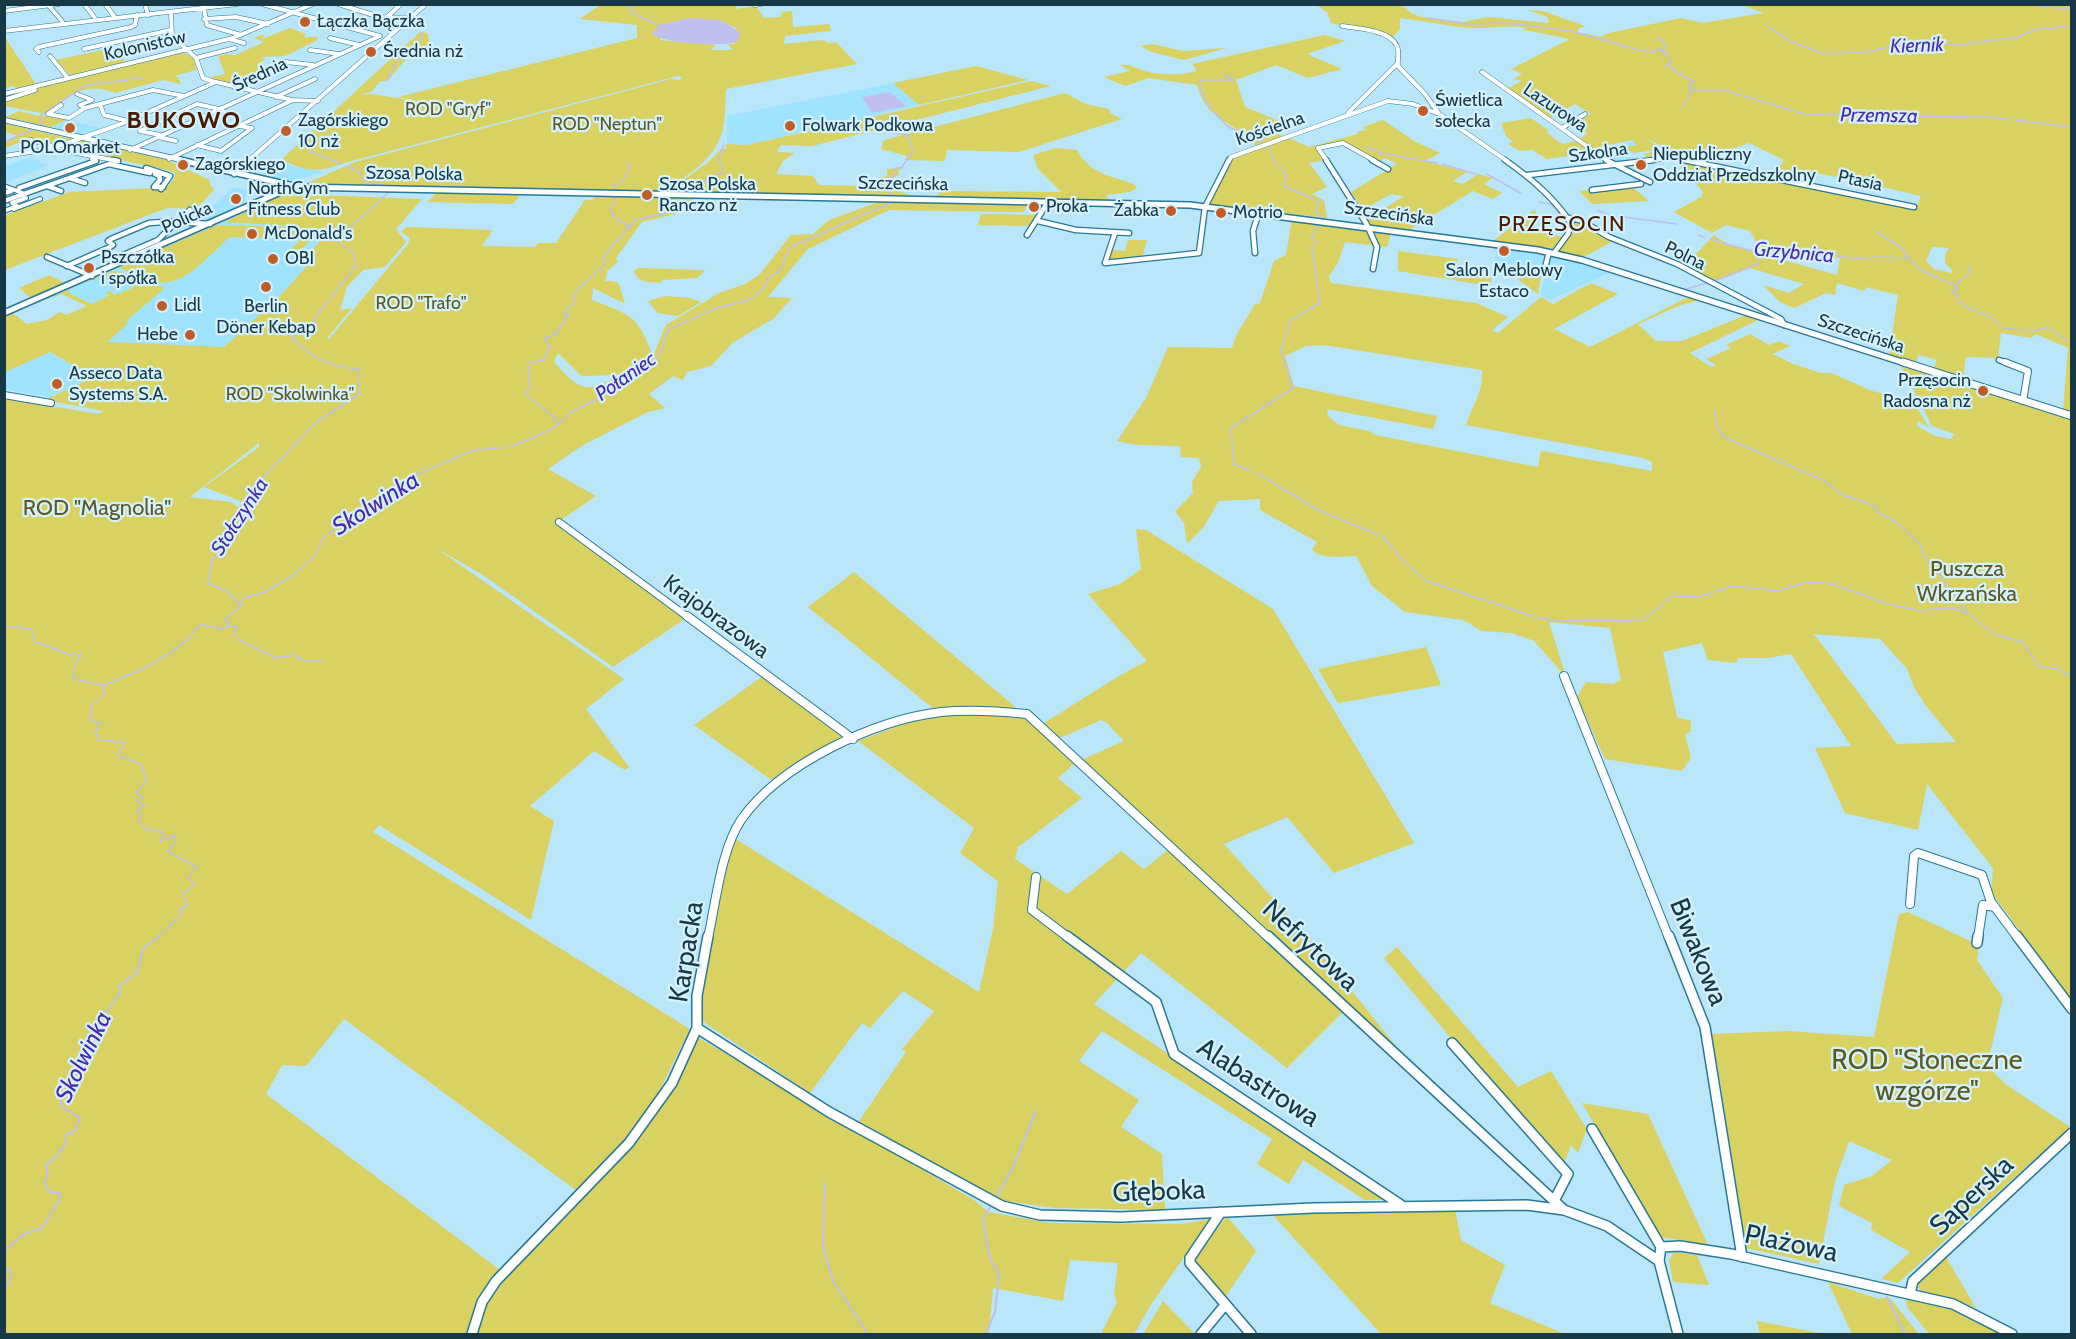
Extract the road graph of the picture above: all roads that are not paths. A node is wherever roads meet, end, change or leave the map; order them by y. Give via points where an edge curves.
1 (59, 4) edge
2 (84, 4) edge
3 (105, 4) edge
4 (139, 4) edge
5 (183, 4) edge
6 (237, 4) edge
7 (262, 4) edge
8 (302, 4) edge
9 (338, 4) edge
10 (401, 4) edge
11 (426, 4) edge
12 (761, 4) edge
13 (145, 5) edge
14 (225, 5) edge
15 (311, 5) edge
16 (49, 6) dead end
17 (755, 6) edge
18 (204, 9) junction
19 (4, 10) edge
20 (191, 10) junction
21 (171, 13) junction
22 (293, 14) junction
23 (136, 15) junction
24 (148, 15) junction
25 (114, 16) junction
26 (96, 18) junction
27 (386, 18) junction
28 (410, 18) junction
29 (204, 19) junction
30 (62, 21) junction
31 (268, 24) junction
32 (1342, 26) dead end
33 (171, 30) junction
34 (4, 31) edge
35 (241, 35) junction
36 (380, 36) junction
37 (330, 38) dead end
38 (388, 38) junction
39 (229, 39) junction
40 (244, 43) dead end
41 (358, 45) junction
42 (84, 48) dead end
43 (235, 48) dead end
44 (187, 50) junction
45 (310, 50) dead end
46 (39, 52) dead end
47 (339, 54) junction
48 (50, 56) dead end
49 (196, 58) junction
50 (286, 62) dead end
51 (1397, 64) junction
52 (315, 65) junction
53 (268, 71) dead end
54 (1482, 72) dead end
55 (67, 77) junction
56 (315, 79) dead end
57 (216, 82) junction
58 (234, 87) junction
59 (146, 88) dead end
60 (34, 90) dead end
61 (153, 90) junction
62 (255, 92) junction
63 (4, 94) edge
64 (77, 94) dead end
65 (184, 96) junction
66 (1427, 96) junction
67 (276, 97) junction
68 (4, 100) edge
69 (293, 100) junction
70 (318, 101) junction
71 (190, 102) dead end
72 (1401, 102) junction
73 (197, 104) junction
74 (61, 105) dead end
75 (100, 105) junction
76 (85, 108) junction
77 (1352, 108) junction
78 (1359, 109) junction
79 (217, 110) junction
80 (235, 114) dead end
81 (1439, 114) junction
82 (1585, 114) dead end
83 (1346, 115) junction
84 (4, 120) edge
85 (128, 121) junction
86 (191, 122) junction
87 (203, 124) dead end
88 (239, 126) junction
89 (1562, 128) junction
90 (174, 129) junction
91 (185, 133) dead end
92 (207, 133) dead end
93 (219, 135) junction
94 (159, 136) junction
95 (80, 138) junction
96 (30, 140) dead end
97 (176, 141) dead end
98 (197, 145) junction
99 (54, 147) junction
100 (69, 150) junction
101 (130, 150) junction
102 (221, 151) junction
103 (64, 154) junction
104 (215, 155) dead end
105 (4, 156) edge
106 (98, 156) junction
107 (37, 157) dead end
108 (93, 159) junction
109 (111, 159) junction
110 (169, 159) junction
111 (124, 162) junction
112 (118, 165) junction
113 (1613, 165) junction
114 (1388, 169) dead end
115 (1731, 169) joint
116 (152, 172) junction
117 (234, 174) junction
118 (1528, 175) junction
119 (70, 178) junction
120 (59, 180) junction
121 (1645, 182) junction
122 (44, 183) junction
123 (85, 183) dead end
124 (4, 186) edge
125 (293, 186) junction
126 (1634, 188) dead end
127 (1592, 190) dead end
128 (11, 191) dead end
129 (61, 191) dead end
130 (22, 193) junction
131 (687, 195) joint
132 (6, 197) edge
133 (1048, 202) junction
134 (1206, 206) junction
135 (1914, 207) dead end
136 (190, 210) dead end
137 (5, 212) edge
138 (1259, 212) junction
139 (1569, 218) junction
140 (1038, 220) junction
141 (176, 222) junction
142 (211, 224) junction
143 (1366, 226) junction
144 (1115, 233) junction
145 (1129, 233) dead end
146 (1027, 235) dead end
147 (1255, 252) dead end
148 (1552, 252) junction
149 (122, 256) dead end
150 (47, 257) dead end
151 (67, 266) junction
152 (1372, 269) dead end
153 (1544, 272) dead end
154 (92, 276) junction
155 (4, 313) edge
156 (1784, 325) junction
157 (1999, 360) dead end
158 (4, 396) edge
159 (2023, 401) junction
160 (51, 403) dead end
161 (2072, 416) edge
162 (559, 522) dead end
163 (1564, 676) dead end
164 (1027, 714) joint
165 (853, 739) junction
166 (1036, 877) dead end
167 (1910, 904) dead end
168 (1995, 907) junction
169 (1977, 943) dead end
170 (2072, 1009) edge
171 (697, 1028) junction
172 (1452, 1043) dead end
173 (1592, 1129) dead end
174 (2071, 1134) edge
175 (1554, 1201) junction
176 (1401, 1205) junction
177 (1564, 1210) junction
178 (1221, 1212) junction
179 (1661, 1247) junction
180 (1742, 1257) junction
181 (1659, 1261) junction
182 (1910, 1294) junction
183 (1226, 1305) junction
184 (472, 1335) edge
185 (1201, 1335) edge
186 (1251, 1335) edge
187 (1678, 1335) edge
188 (2012, 1335) edge

1 - 19 street
2 - 26 street
3 - 25 street
4 - 13 street
5 - 20 street
6 - 14 street
7 - 22 street
8 - 15 street
9 - 27 street
10 - 27 street
11 - 28 street
12 - 17 street
13 - 24 street
14 - 18 street
15 - 22 street, Kolonistów
16 - 30 street
18 - 20 street
18 - 29 street
20 - 21 street
21 - 24 street
21 - 33 street
22 - 31 street, Kolonistów
22 - 36 street
23 - 24 street
23 - 25 street
23 - 46 street via 131,27 39,47
25 - 26 street
26 - 30 street
27 - 28 street
28 - 38 street
29 - 31 street via 236,17
29 - 35 street via 208,26
30 - 34 street
31 - 35 street, Kolonistów
32 - 51 street via 1393,40 1398,48
33 - 42 street
33 - 44 street
35 - 39 street, Kolonistów
36 - 38 street
36 - 41 street, Średnia
37 - 41 street
38 - 70 street
39 - 40 street, Kolonistów
39 - 44 street, Kolonistów
41 - 47 street, Średnia
43 - 49 street
44 - 49 street
44 - 55 street, Kolonistów
45 - 47 street, Średnia
47 - 52 street, Średnia
48 - 55 street
49 - 57 street via 203,78
50 - 52 street, Średnia
51 - 66 street
51 - 77 street, Kościelna
52 - 62 street, Średnia
53 - 58 street
54 - 89 street, Lazurowa
55 - 63 street, Kolonistów
56 - 67 street
57 - 58 street
57 - 65 street
58 - 62 street
59 - 61 street
60 - 68 street
61 - 65 street
61 - 75 street
62 - 67 street
62 - 79 street, Średnia
64 - 76 street via 92,100 80,104
65 - 85 street
66 - 72 street via 1420,101
66 - 81 street
67 - 69 street
69 - 70 street
69 - 88 street
70 - 117 street
71 - 73 street
72 - 78 street
72 - 81 street
73 - 79 street
73 - 94 street via 140,131
74 - 76 street via 48,114 66,119
75 - 76 street
75 - 85 street via 104,115
77 - 78 street
77 - 83 street, Kościelna
78 - 83 street
79 - 80 street, Średnia
79 - 86 street, Średnia
81 - 118 street
82 - 89 street
83 - 134 street, Kościelna via 1231,157
84 - 95 street, Szosa Polska
85 - 95 street
86 - 87 street
86 - 90 street, Średnia
88 - 93 street
88 - 102 street via 252,128
89 - 113 street, Lazurowa
90 - 91 street
90 - 94 street, Średnia
92 - 93 street
93 - 98 street
94 - 97 street
94 - 101 street, Średnia
95 - 99 street
95 - 101 street, Szosa Polska
96 - 99 street
98 - 102 street
98 - 110 street
99 - 100 street
99 - 105 street
100 - 103 street
100 - 106 street
101 - 110 street, Szosa Polska
102 - 104 street
103 - 107 street
103 - 108 street
106 - 108 street
106 - 109 street
108 - 122 street via 97,160
109 - 111 street
109 - 120 street
110 - 117 street, Szosa Polska
111 - 112 street
111 - 116 street
112 - 116 street
112 - 119 street
113 - 115 street, Szkolna via 1671,158
113 - 118 street, Szkolna
113 - 121 street, Lazurowa
114 - 143 street via 1343,143 1318,148 1349,192
115 - 135 street, Ptasia
116 - 116 street via 160,180 154,187 162,188 170,176
117 - 125 street, Szosa Polska
118 - 139 street
119 - 120 street
119 - 123 street
120 - 122 street
121 - 126 street
121 - 127 street
122 - 129 street
122 - 130 street
124 - 130 street
125 - 131 street, Szosa Polska
125 - 142 street, Policka
128 - 132 street
130 - 132 street
130 - 137 street via 26,198 12,203 17,206
130 - 137 street via 39,200
131 - 133 street, Szczecińska
133 - 134 street, Szczecińska
133 - 140 street
134 - 138 street, Szczecińska
134 - 144 street, Kościelna via 1199,253 1105,263
136 - 141 street
138 - 143 street, Szczecińska
138 - 147 street via 1253,231
139 - 148 street via 1569,232
139 - 156 street, Polna via 1677,264 1782,320
140 - 144 street via 1076,230
140 - 146 street
141 - 142 street
141 - 149 street via 158,240
141 - 151 street via 154,222 137,228 109,240 113,245 110,247
142 - 154 street, Policka
143 - 148 street, Szczecińska
143 - 152 street via 1377,247
144 - 145 street
148 - 153 street
148 - 156 street, Szczecińska
150 - 151 street
151 - 154 street
154 - 155 street, Policka
156 - 159 street, Szczecińska
157 - 159 street via 2028,371
158 - 160 street
159 - 161 street, Szczecińska
162 - 165 street, Krajobrazowa
163 - 180 street, Biwakowa via 1705,1027
164 - 165 street, Karpacka via 979,709 936,713 893,723
164 - 175 street, Nefrytowa
165 - 171 street, Karpacka via 782,779 757,800 733,830 705,949
166 - 176 street, Alabastrowa via 1032,910 1156,1002 1168,1047 1174,1054
167 - 168 street via 1914,856 1918,853 1982,875
168 - 169 street via 1983,905
168 - 170 street
171 - 178 street, Głęboka via 829,1112 1002,1206 1050,1216
171 - 184 street, Karpacka via 672,1083 653,1113 496,1281 482,1302
172 - 175 street via 1568,1174
173 - 179 street
174 - 182 street, Saperska via 1912,1281
175 - 177 street, Nefrytowa
176 - 177 street, Głęboka via 1527,1205
176 - 178 street, Głęboka
177 - 181 street, Głęboka via 1608,1226
178 - 183 street via 1190,1258 1192,1267
179 - 180 street, Plażowa via 1685,1246
179 - 181 street
180 - 182 street, Plażowa
181 - 187 street
182 - 188 street, Plażowa via 1959,1306
183 - 185 street
183 - 186 street

